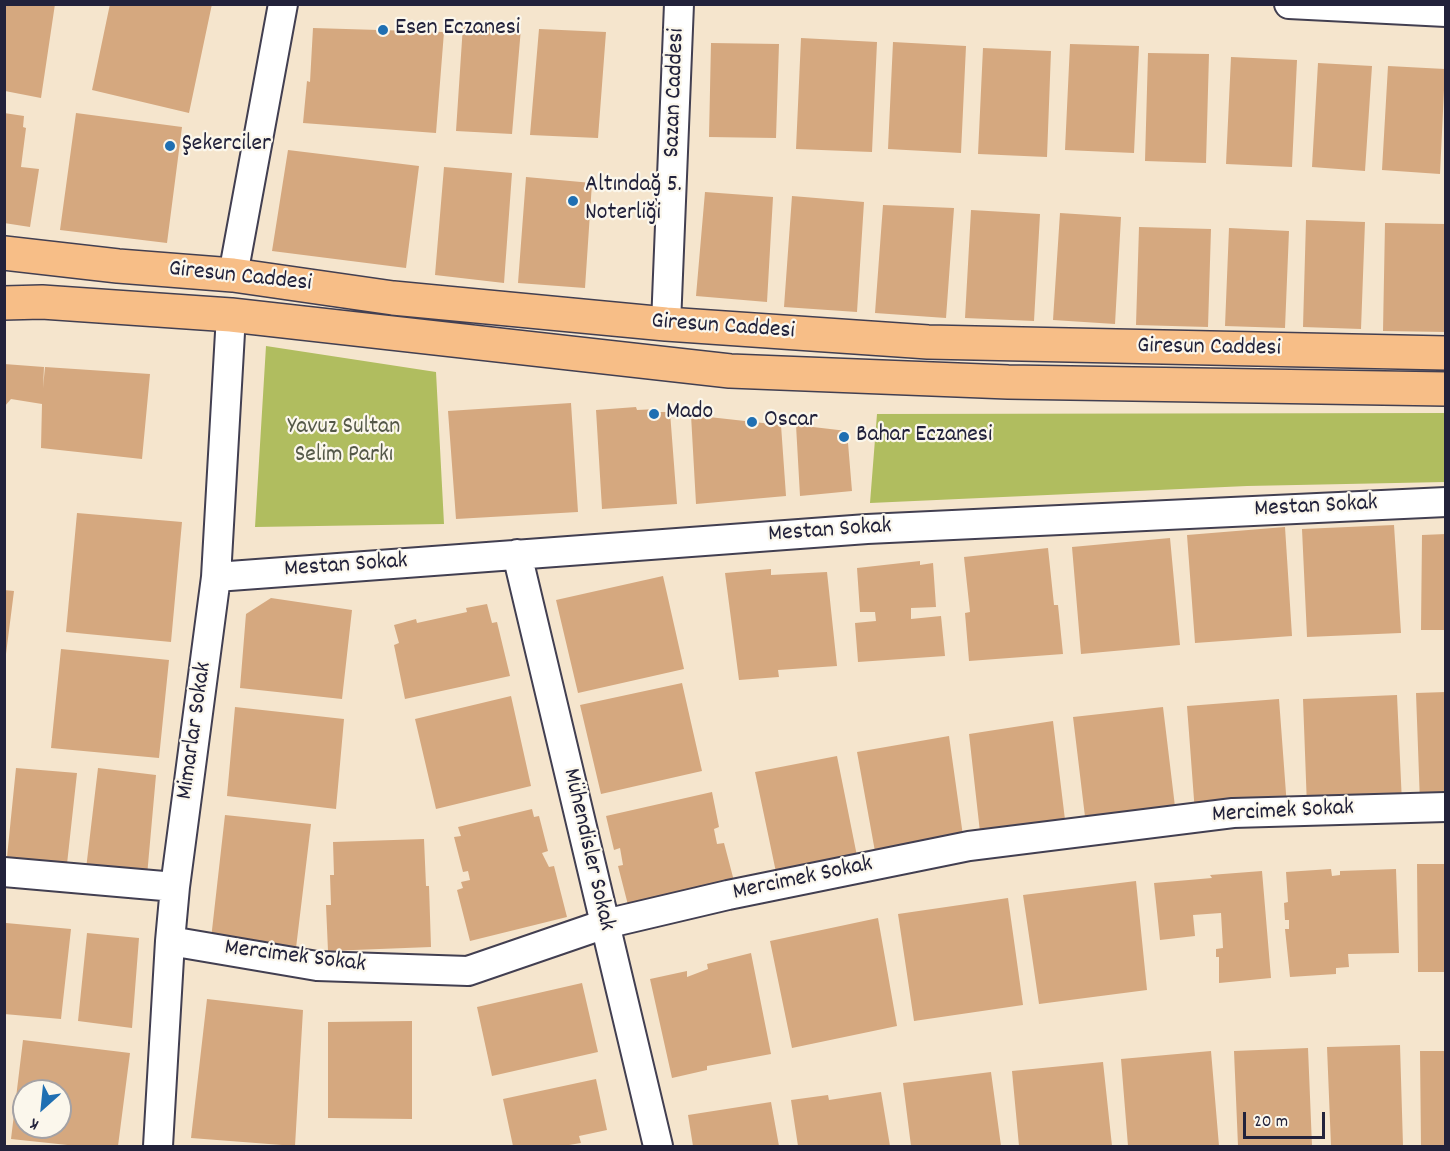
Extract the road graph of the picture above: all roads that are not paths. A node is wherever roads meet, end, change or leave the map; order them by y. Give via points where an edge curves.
1 (283, 4) edge
2 (679, 4) edge
3 (1289, 4) edge
4 (1446, 12) edge
5 (4, 253) edge
6 (233, 275) junction
7 (4, 303) edge
8 (231, 315) junction
9 (666, 324) junction
10 (1446, 353) edge
11 (1446, 388) edge
12 (1446, 502) edge
13 (517, 554) junction
14 (216, 577) junction
15 (1446, 807) edge
16 (4, 872) edge
17 (175, 887) junction
18 (605, 924) junction
19 (170, 940) junction
20 (158, 1146) edge
21 (658, 1146) edge

1 - 6 street
2 - 9 street, Sazan Caddesi
3 - 4 street
5 - 6 main road, Giresun Caddesi
6 - 9 main road, Giresun Caddesi via 393,298
7 - 8 main road, Giresun Caddesi via 63,303
8 - 11 main road, Giresun Caddesi via 730,371 1020,382
8 - 14 street, Mimarlar Sokak
9 - 10 main road, Giresun Caddesi via 939,342
12 - 13 street, Mestan Sokak via 867,529
13 - 14 street, Mestan Sokak
13 - 18 street, Mühendisler Sokak
14 - 17 street, Mimarlar Sokak
15 - 18 street, Mercimek Sokak via 1233,813 969,846
16 - 17 street
17 - 19 street, Mimarlar Sokak
18 - 19 street, Mercimek Sokak via 468,971 317,966
18 - 21 street, Mühendisler Sokak
19 - 20 street, Mimarlar Sokak

